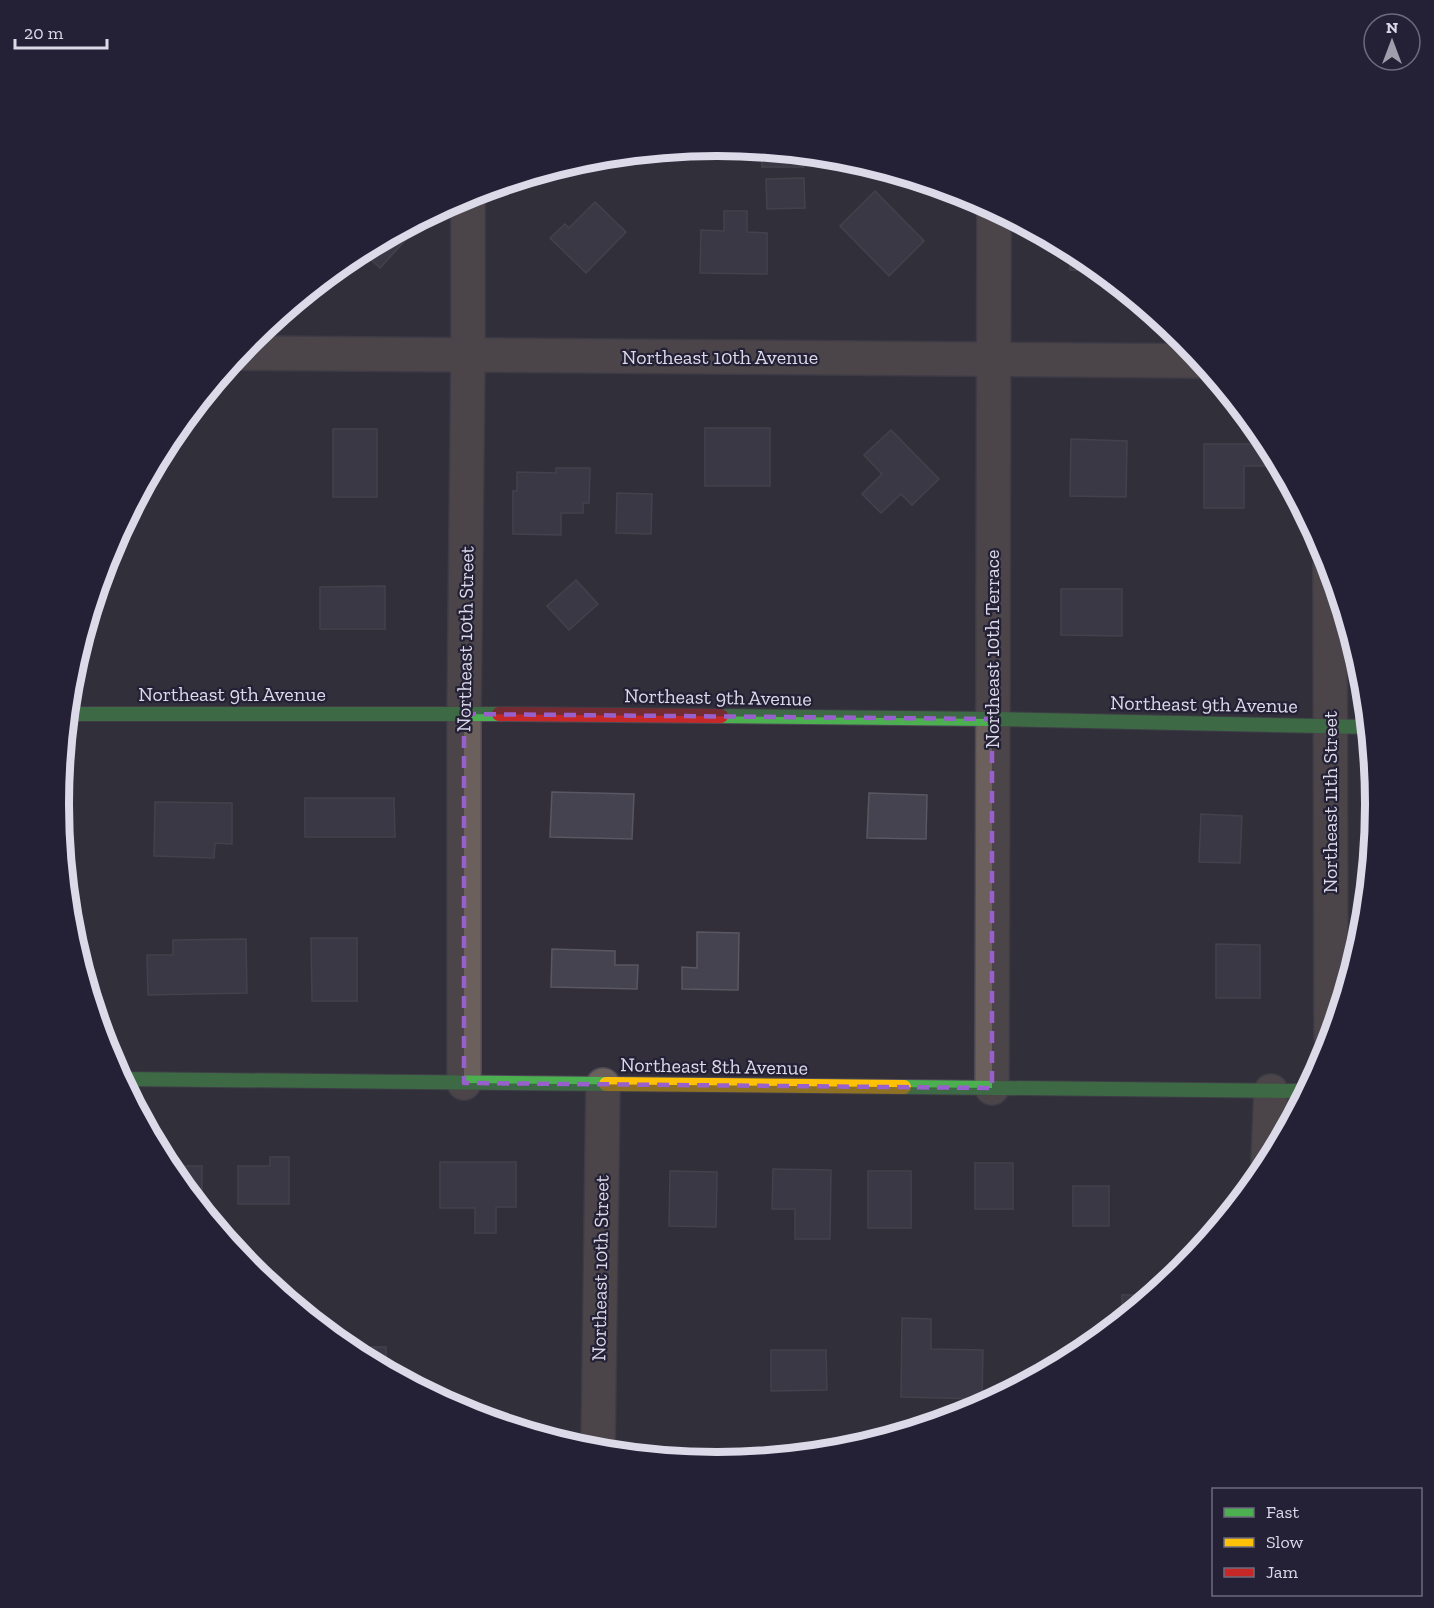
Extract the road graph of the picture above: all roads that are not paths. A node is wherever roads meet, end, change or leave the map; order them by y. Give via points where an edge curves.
1 (468, 205) edge
2 (994, 218) edge
3 (251, 354) edge
4 (468, 356) junction
5 (994, 360) junction
6 (1190, 362) edge
7 (1330, 593) edge
8 (76, 714) edge
9 (464, 714) junction
10 (992, 719) junction
11 (1330, 726) junction
12 (1360, 727) edge
13 (1331, 1012) edge
14 (131, 1079) edge
15 (464, 1083) junction
16 (603, 1084) junction
17 (992, 1088) junction
18 (1270, 1091) junction
19 (1298, 1092) edge
20 (1269, 1142) edge
21 (598, 1441) edge

1 - 4 street, Northeast 10th Street
2 - 5 street, Northeast 10th Terrace
3 - 4 street, Northeast 10th Avenue
4 - 5 street, Northeast 10th Avenue
4 - 9 street, Northeast 10th Street
5 - 6 street, Northeast 10th Avenue
5 - 10 street, Northeast 10th Terrace
7 - 11 street, Northeast 11th Street
8 - 9 street, Northeast 9th Avenue
9 - 10 street, Northeast 9th Avenue
9 - 15 street, Northeast 10th Street
10 - 11 street, Northeast 9th Avenue
10 - 17 street, Northeast 10th Terrace
11 - 12 street, Northeast 9th Avenue
11 - 13 street, Northeast 11th Street
14 - 15 street, Northeast 8th Avenue
15 - 16 street, Northeast 8th Avenue
16 - 17 street, Northeast 8th Avenue
16 - 21 street, Northeast 10th Street
17 - 18 street, Northeast 8th Avenue
18 - 19 street, Northeast 8th Avenue
18 - 20 street

